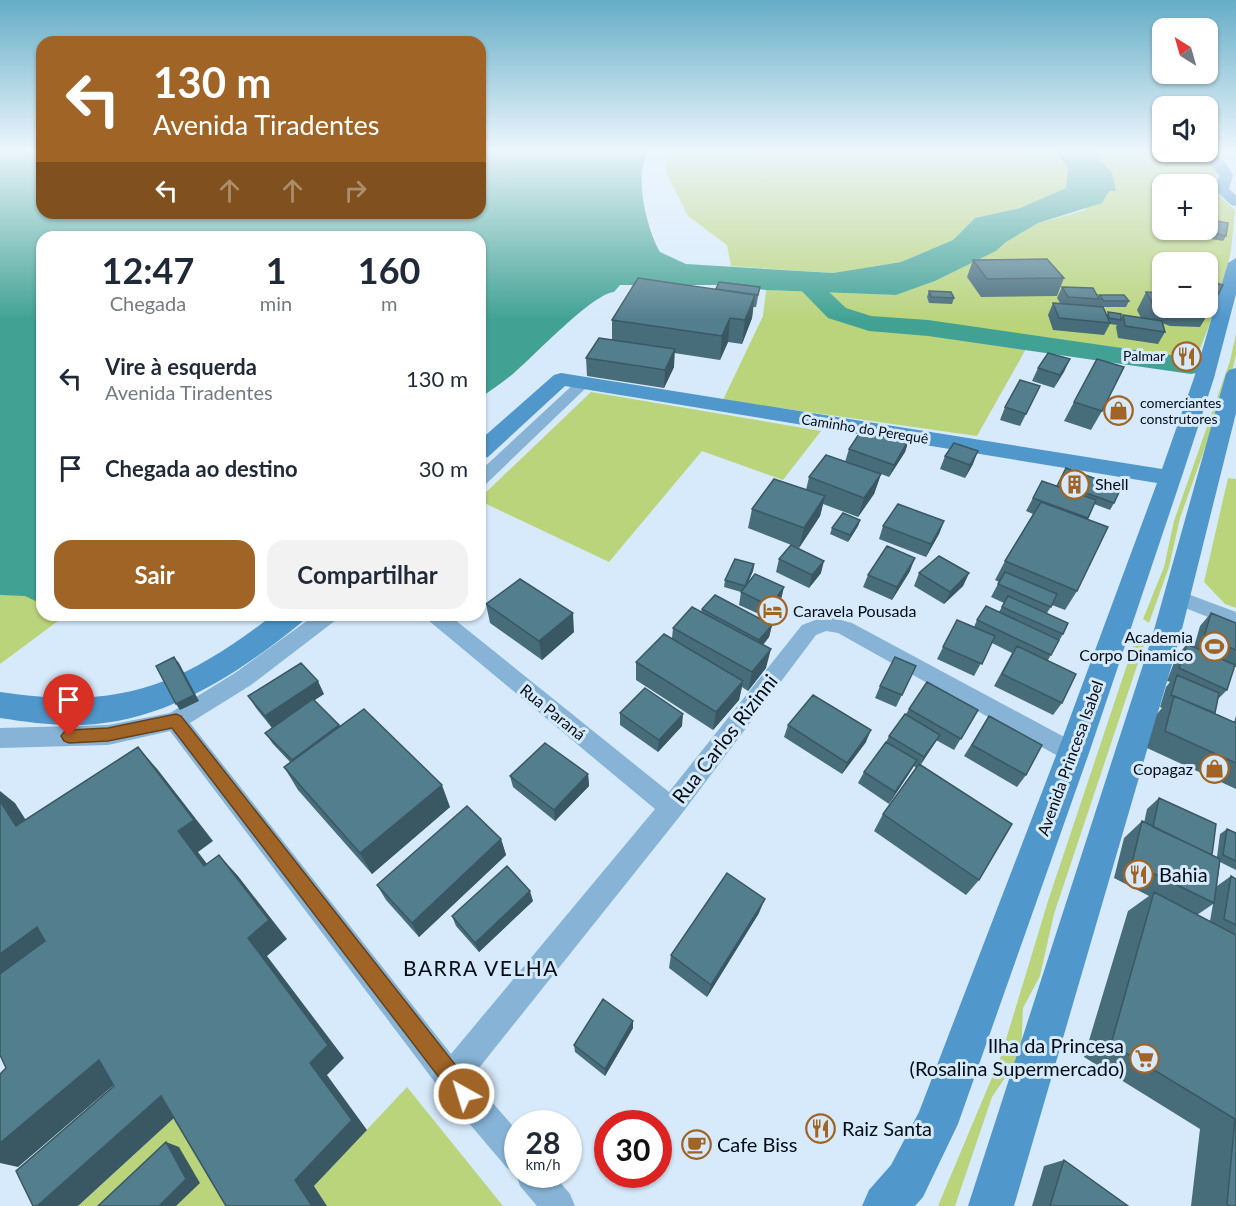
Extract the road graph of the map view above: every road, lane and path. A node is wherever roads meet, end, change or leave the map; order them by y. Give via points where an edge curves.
1 (1236, 263) edge
2 (1236, 374) edge
3 (584, 383) junction
4 (486, 447) edge
5 (486, 474) edge
6 (1170, 478) junction
7 (1178, 597) junction
8 (1236, 620) edge
9 (285, 621) edge
10 (321, 621) edge
11 (442, 621) edge
12 (0, 705) edge
13 (176, 721) junction
14 (0, 738) edge
15 (1073, 753) junction
16 (671, 808) junction
17 (451, 1078) junction
18 (504, 1140) edge
19 (543, 1188) edge
20 (558, 1206) edge
21 (885, 1206) edge
22 (991, 1206) edge

1 - 6 main road, Avenida Princesa Isabel via 1204,378
2 - 7 main road
3 - 4 main road, Caminho do Perequê via 561,379
3 - 5 street
3 - 6 main road, Caminho do Perequê
6 - 15 main road, Avenida Princesa Isabel
7 - 8 street
7 - 22 main road
9 - 12 main road via 202,678 146,702 115,710 66,714
10 - 13 street via 243,679
11 - 16 street, Rua Paraná
13 - 14 street via 108,735
13 - 17 street
15 - 16 street, Rua Carlos Rizinni via 845,628 820,623 808,630
15 - 21 main road, Avenida Princesa Isabel via 936,1124 907,1180
16 - 17 street, Rua Carlos Rizinni
17 - 18 street
19 - 20 street

